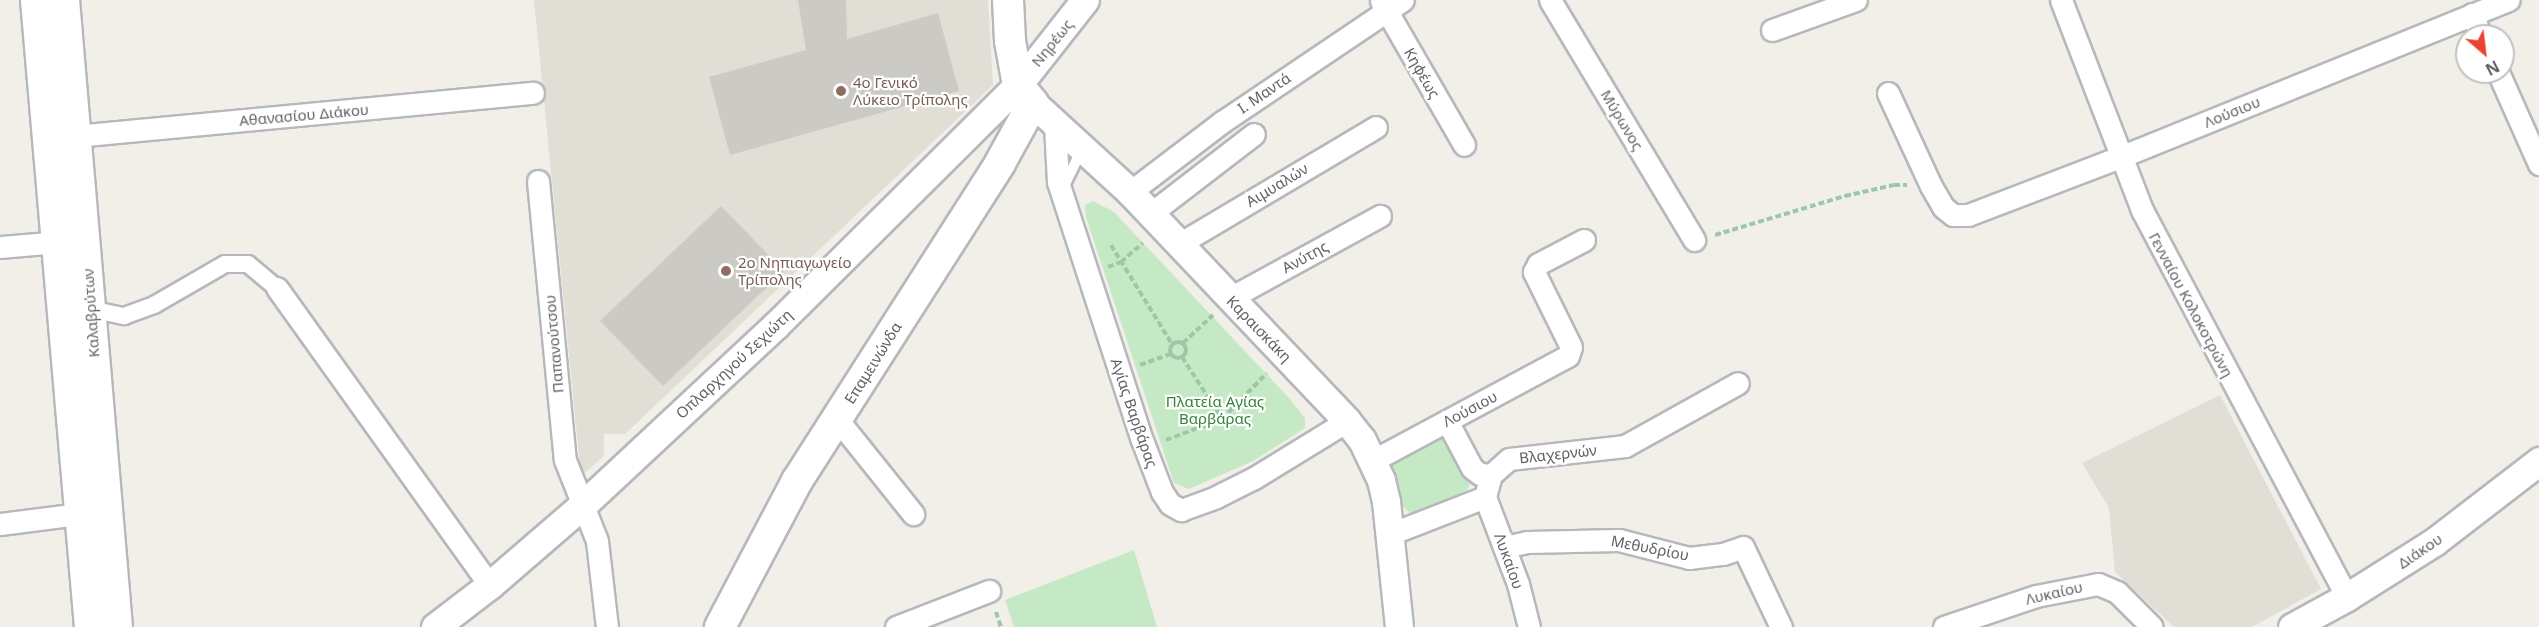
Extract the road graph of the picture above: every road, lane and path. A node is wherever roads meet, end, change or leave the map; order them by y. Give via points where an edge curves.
1 (36, 0) edge
2 (64, 0) edge
3 (1008, 0) edge
4 (1085, 0) edge
5 (1550, 0) edge
6 (1856, 0) edge
7 (2061, 0) edge
8 (2508, 0) edge
9 (1391, 4) edge
10 (2477, 8) edge
11 (2479, 24) edge
12 (1772, 30) dead end
13 (2503, 84) edge
14 (533, 93) dead end
15 (1888, 93) dead end
16 (1025, 94) junction
17 (1055, 125) junction
18 (1376, 127) dead end
19 (1254, 134) dead end
20 (75, 136) junction
21 (1464, 145) dead end
22 (1082, 149) junction
23 (2120, 157) junction
24 (2539, 164) edge
25 (538, 181) dead end
26 (1930, 186) junction
27 (1061, 191) junction
28 (1130, 192) junction
29 (1380, 216) dead end
30 (1164, 228) junction
31 (1584, 240) dead end
32 (1694, 240) joint
33 (72, 241) junction
34 (1111, 245) dead end
35 (0, 247) edge
36 (1121, 262) junction
37 (1088, 275) junction
38 (277, 288) joint
39 (1230, 298) junction
40 (90, 309) junction
41 (1183, 343) junction
42 (1172, 344) junction
43 (1170, 354) junction
44 (1284, 355) junction
45 (1182, 357) junction
46 (1120, 372) junction
47 (1738, 383) dead end
48 (837, 419) junction
49 (1222, 419) junction
50 (1347, 421) junction
51 (1447, 421) junction
52 (1231, 433) dead end
53 (1146, 448) junction
54 (1372, 460) junction
55 (2539, 461) edge
56 (1491, 476) junction
57 (1485, 496) junction
58 (584, 504) junction
59 (94, 512) junction
60 (913, 514) dead end
61 (0, 524) edge
62 (1390, 534) junction
63 (1504, 547) junction
64 (490, 585) junction
65 (989, 591) dead end
66 (2347, 597) junction
67 (90, 627) edge
68 (117, 627) edge
69 (435, 627) edge
70 (607, 627) edge
71 (720, 627) edge
72 (896, 627) edge
73 (1399, 627) edge
74 (1529, 627) edge
75 (1781, 627) edge
76 (1944, 627) edge
77 (2152, 627) edge
78 (2292, 627) edge

1 - 33 main road, Καλαβρύτων
2 - 20 main road, Καλαβρύτων
3 - 16 main road via 1011,51
4 - 16 street, Νηρέως
5 - 32 street, Μύρωνος
6 - 12 street
7 - 23 street, Γενναίου Κολοκοτρώνη
8 - 10 street, Λούσιου
9 - 21 street, Κηφέως
9 - 28 street, Ι. Μαντά via 1222,122
10 - 11 street
10 - 23 street, Λούσιου
13 - 24 street
14 - 20 street, Αθανασίου Διάκου
15 - 26 street
16 - 17 street, Καραισκάκη
16 - 48 main road, Επαμεινώνδα via 1000,163
16 - 58 street, Οπλαρχηγού Σεχιώτη
17 - 22 street, Καραισκάκη
17 - 27 street, Αγίας Βαρβάρας via 1055,160
18 - 30 street, Αιμυαλών
19 - 30 street
20 - 33 main road, Καλαβρύτων
22 - 27 lane
22 - 28 street, Καραισκάκη
23 - 26 street, Λούσιου via 1968,215 1953,215
23 - 66 street, Γενναίου Κολοκοτρώνη via 2186,297
25 - 58 street, Παπανούτσου via 565,460
26 - 32 path via 1894,185 1845,195
27 - 37 street, Αγίας Βαρβάρας
28 - 30 street, Καραισκάκη
29 - 39 street, Ανύτης
30 - 36 path
30 - 39 street, Καραισκάκη
31 - 51 street, Λούσιου via 1538,264 1534,272 1571,347 1568,356
33 - 35 street
33 - 40 main road, Καλαβρύτων
33 - 59 main road, Καλαβρύτων
34 - 36 path
36 - 37 path
36 - 42 path
37 - 46 street, Αγίας Βαρβάρας
38 - 40 street via 248,264 225,264 154,305 124,316
38 - 64 street
39 - 41 path
39 - 44 street, Καραισκάκη
40 - 59 main road, Καλαβρύτων
41 - 42 path
41 - 45 path via 1186,351
42 - 43 path
43 - 45 path
43 - 46 path
44 - 49 path
44 - 50 street, Καραισκάκη
45 - 49 path
46 - 53 street, Αγίας Βαρβάρας
47 - 56 street, Βλαχερνών via 1625,447 1509,459
48 - 60 street
48 - 71 main road, Επαμεινώνδα via 796,481
49 - 52 path
49 - 53 path
50 - 53 street, Αγίας Βαρβάρας via 1254,478 1181,510 1165,498
50 - 54 street, Καραισκάκη
51 - 54 street, Λούσιου
51 - 56 street via 1472,468
54 - 62 street, Καραισκάκη via 1384,491
55 - 66 street, Διάκου via 2434,542
56 - 57 street
57 - 62 street
57 - 63 street, Λυκαίου
58 - 64 street, Οπλαρχηγού Σεχιώτη
58 - 70 street, Παπανούτσου via 597,541
59 - 61 street
59 - 67 main road, Καλαβρύτων
59 - 68 main road, Καλαβρύτων
62 - 73 street, Καραισκάκη
63 - 74 street, Λυκαίου
63 - 75 street, Μεθυδρίου via 1527,542 1619,540 1689,558 1723,554 1743,546
64 - 69 street, Οπλαρχηγού Σεχιώτη
65 - 72 street
66 - 78 street, Διάκου
76 - 77 street, Λυκαίου via 2036,596 2098,584 2114,589

